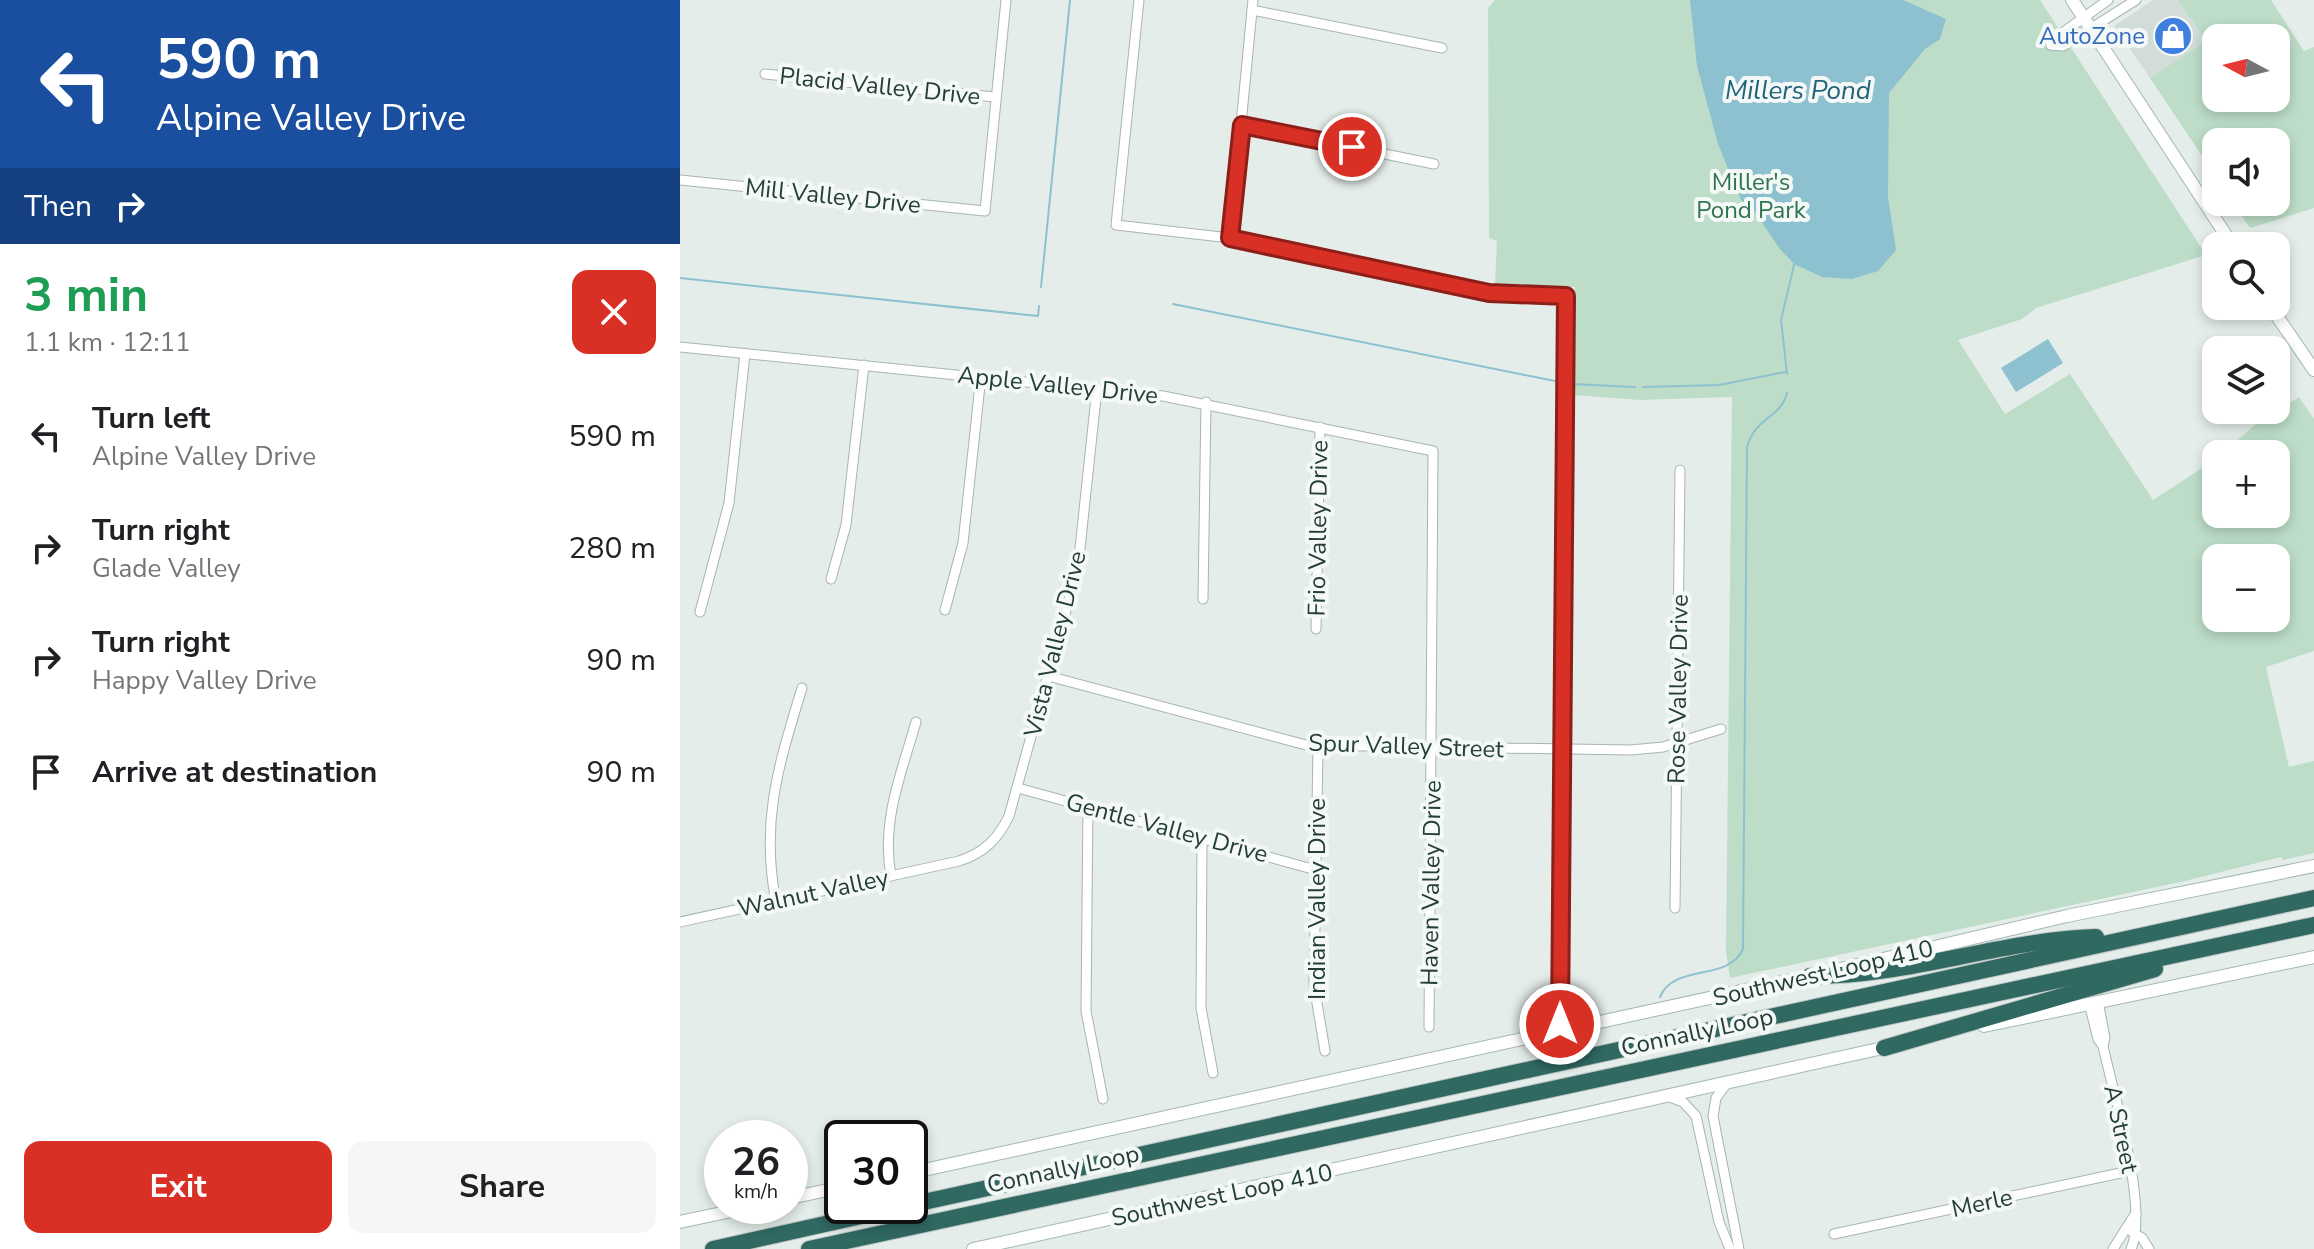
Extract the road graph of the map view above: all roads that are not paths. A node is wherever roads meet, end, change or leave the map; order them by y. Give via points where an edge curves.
1 (1006, 0) edge
2 (1139, 0) edge
3 (2072, 0) edge
4 (2108, 0) edge
5 (2136, 0) edge
6 (1252, 5) edge
7 (2087, 24) junction
8 (1442, 48) dead end
9 (765, 74) dead end
10 (995, 97) junction
11 (1242, 125) junction
12 (1434, 164) dead end
13 (680, 180) edge
14 (2224, 232) edge
15 (1230, 238) junction
16 (2280, 320) edge
17 (680, 347) edge
18 (745, 354) junction
19 (864, 365) junction
20 (2314, 370) edge
21 (981, 376) junction
22 (1097, 388) junction
23 (1206, 402) junction
24 (1320, 427) junction
25 (1433, 451) joint
26 (1680, 470) dead end
27 (831, 579) dead end
28 (1203, 599) dead end
29 (945, 610) dead end
30 (700, 612) dead end
31 (1316, 629) dead end
32 (1048, 676) junction
33 (802, 688) dead end
34 (916, 722) dead end
35 (1721, 729) dead end
36 (1677, 743) junction
37 (1318, 747) junction
38 (1432, 749) junction
39 (1562, 750) junction
40 (1018, 788) junction
41 (1088, 805) junction
42 (1202, 837) junction
43 (947, 864) joint
44 (2314, 866) edge
45 (1316, 870) junction
46 (891, 876) junction
47 (2314, 898) edge
48 (776, 902) junction
49 (1675, 908) dead end
50 (680, 922) edge
51 (2314, 925) edge
52 (2142, 935) junction
53 (2232, 942) junction
54 (2314, 957) edge
55 (1810, 976) junction
56 (2094, 1002) junction
57 (1429, 1027) dead end
58 (1560, 1033) junction
59 (1884, 1048) junction
60 (1325, 1051) dead end
61 (1213, 1073) dead end
62 (1729, 1081) junction
63 (1667, 1096) junction
64 (1103, 1099) dead end
65 (928, 1169) edge
66 (2130, 1171) junction
67 (1725, 1175) junction
68 (1710, 1178) junction
69 (928, 1202) edge
70 (2136, 1213) junction
71 (704, 1217) edge
72 (680, 1222) edge
73 (826, 1224) edge
74 (2126, 1228) junction
75 (1834, 1234) dead end
76 (2137, 1234) junction
77 (995, 1247) edge
78 (713, 1249) edge
79 (809, 1249) edge
80 (973, 1249) edge
81 (1730, 1249) edge
82 (1739, 1249) edge
83 (2113, 1249) edge
84 (2131, 1249) edge
85 (2149, 1249) edge

1 - 10 street
2 - 15 street via 1116,225
3 - 7 main road
4 - 7 street
5 - 7 street
6 - 8 street
6 - 11 street
7 - 14 main road
9 - 10 street, Placid Valley Drive
10 - 13 street, Mill Valley Drive via 985,211
11 - 12 street
11 - 15 street
15 - 39 street via 1489,293 1566,296
16 - 20 main road
17 - 18 street, Apple Valley Drive
18 - 19 street, Apple Valley Drive
18 - 30 street via 729,503
19 - 21 street, Apple Valley Drive
19 - 27 street via 846,525
21 - 22 street, Apple Valley Drive
21 - 29 street via 963,543
22 - 23 street, Apple Valley Drive
22 - 32 street, Vista Valley Drive via 1078,567
23 - 24 street, Apple Valley Drive
23 - 28 street
24 - 25 street, Apple Valley Drive
24 - 31 street, Frio Valley Drive
25 - 38 street, Haven Valley Drive
26 - 36 street, Rose Valley Drive
32 - 37 street, Spur Valley Street
32 - 40 street, Vista Valley Drive
33 - 48 street via 769,818
34 - 46 street via 888,820
35 - 36 street, Spur Valley Street
36 - 39 street, Spur Valley Street via 1640,750
36 - 49 street, Rose Valley Drive
37 - 38 street, Spur Valley Street
37 - 45 street, Indian Valley Drive
38 - 39 street, Spur Valley Street
38 - 57 street, Haven Valley Drive
39 - 58 street
40 - 41 street, Gentle Valley Drive
40 - 43 street, Vista Valley Drive via 994,841 973,856
41 - 42 street, Gentle Valley Drive
41 - 64 street via 1086,1011
42 - 45 street, Gentle Valley Drive
42 - 61 street via 1201,1008
43 - 46 street, Walnut Valley
44 - 55 main road, Southwest Loop 410
45 - 60 street, Indian Valley Drive via 1314,985
46 - 48 street, Walnut Valley
47 - 52 highway, Connally Loop
48 - 50 street, Walnut Valley
51 - 53 highway, Connally Loop
52 - 55 highway via 2069,938 1858,976
52 - 69 highway, Connally Loop
53 - 59 highway via 2197,957
53 - 79 highway, Connally Loop
54 - 56 main road, Southwest Loop 410
55 - 58 main road, Southwest Loop 410
56 - 59 main road, Southwest Loop 410
56 - 66 street, A Street
58 - 65 main road, Southwest Loop 410
59 - 62 main road, Southwest Loop 410
62 - 63 main road, Southwest Loop 410
62 - 67 street via 1716,1098 1713,1116
63 - 68 street via 1692,1109
63 - 77 main road, Southwest Loop 410
66 - 70 street, A Street
66 - 75 street, Merle
67 - 68 street
67 - 82 street
68 - 81 street
70 - 74 street
70 - 76 street, A Street
71 - 72 main road
73 - 78 highway, Connally Loop
74 - 76 street
74 - 83 street
76 - 84 street, A Street
76 - 85 street
77 - 80 main road, Southwest Loop 410

